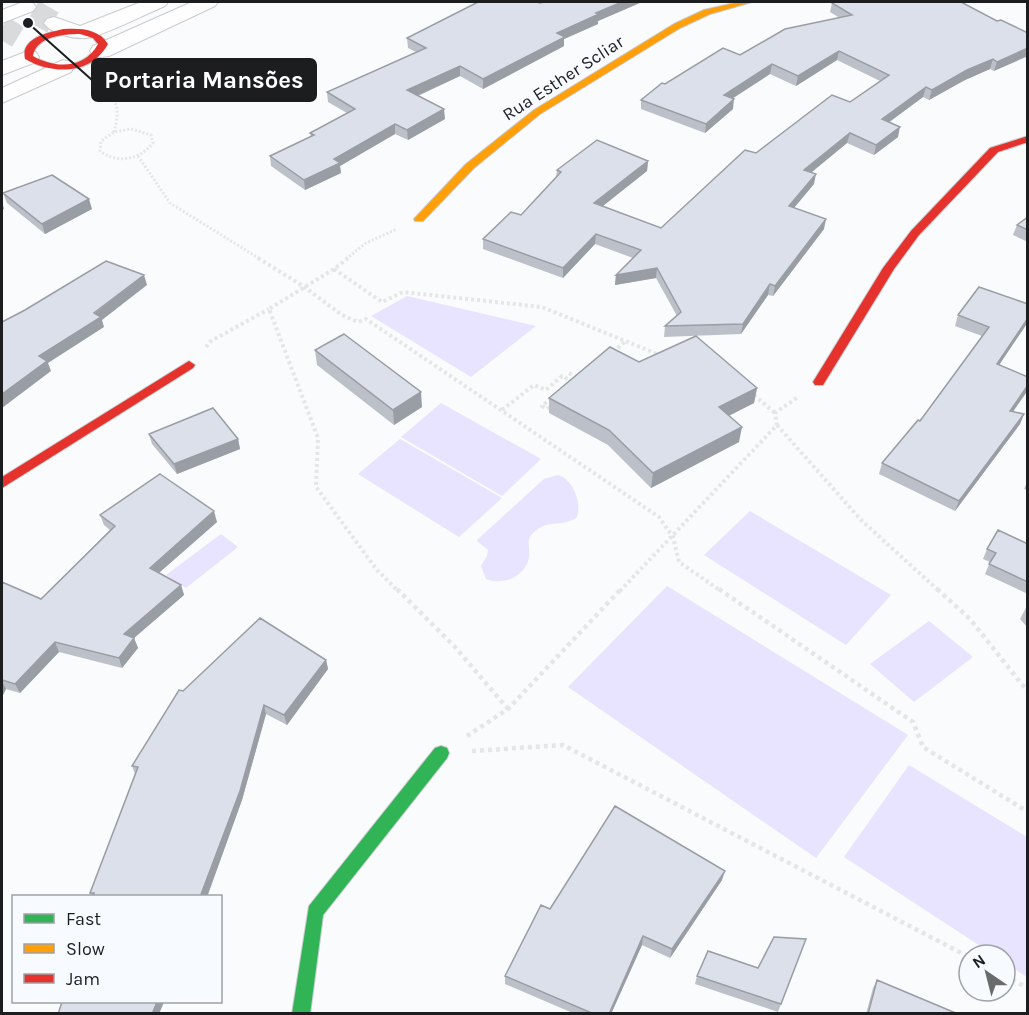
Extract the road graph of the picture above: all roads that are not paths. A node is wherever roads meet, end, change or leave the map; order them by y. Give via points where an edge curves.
1 (158, 2) edge
2 (208, 2) edge
3 (748, 2) edge
4 (24, 7) edge
5 (2, 17) edge
6 (54, 23) tunnel mouth
7 (79, 31) junction
8 (26, 46) junction
9 (101, 51) junction
10 (69, 66) junction
11 (2, 69) edge
12 (2, 96) edge
13 (1028, 140) edge
14 (418, 219) road end
15 (189, 365) road end
16 (819, 382) road end
17 (2, 483) edge
18 (441, 753) road end
19 (301, 1014) edge

1 - 7 street
2 - 9 street
3 - 14 street, Rua Esther Scliar via 707,12 678,26 537,112 470,166
4 - 5 street
6 - 7 street
7 - 8 street via 54,33
7 - 9 street via 100,39
8 - 10 street via 40,66
8 - 11 street
9 - 10 street via 87,62
10 - 12 street
13 - 16 street via 994,150 915,233
15 - 17 street
18 - 19 street via 315,912

